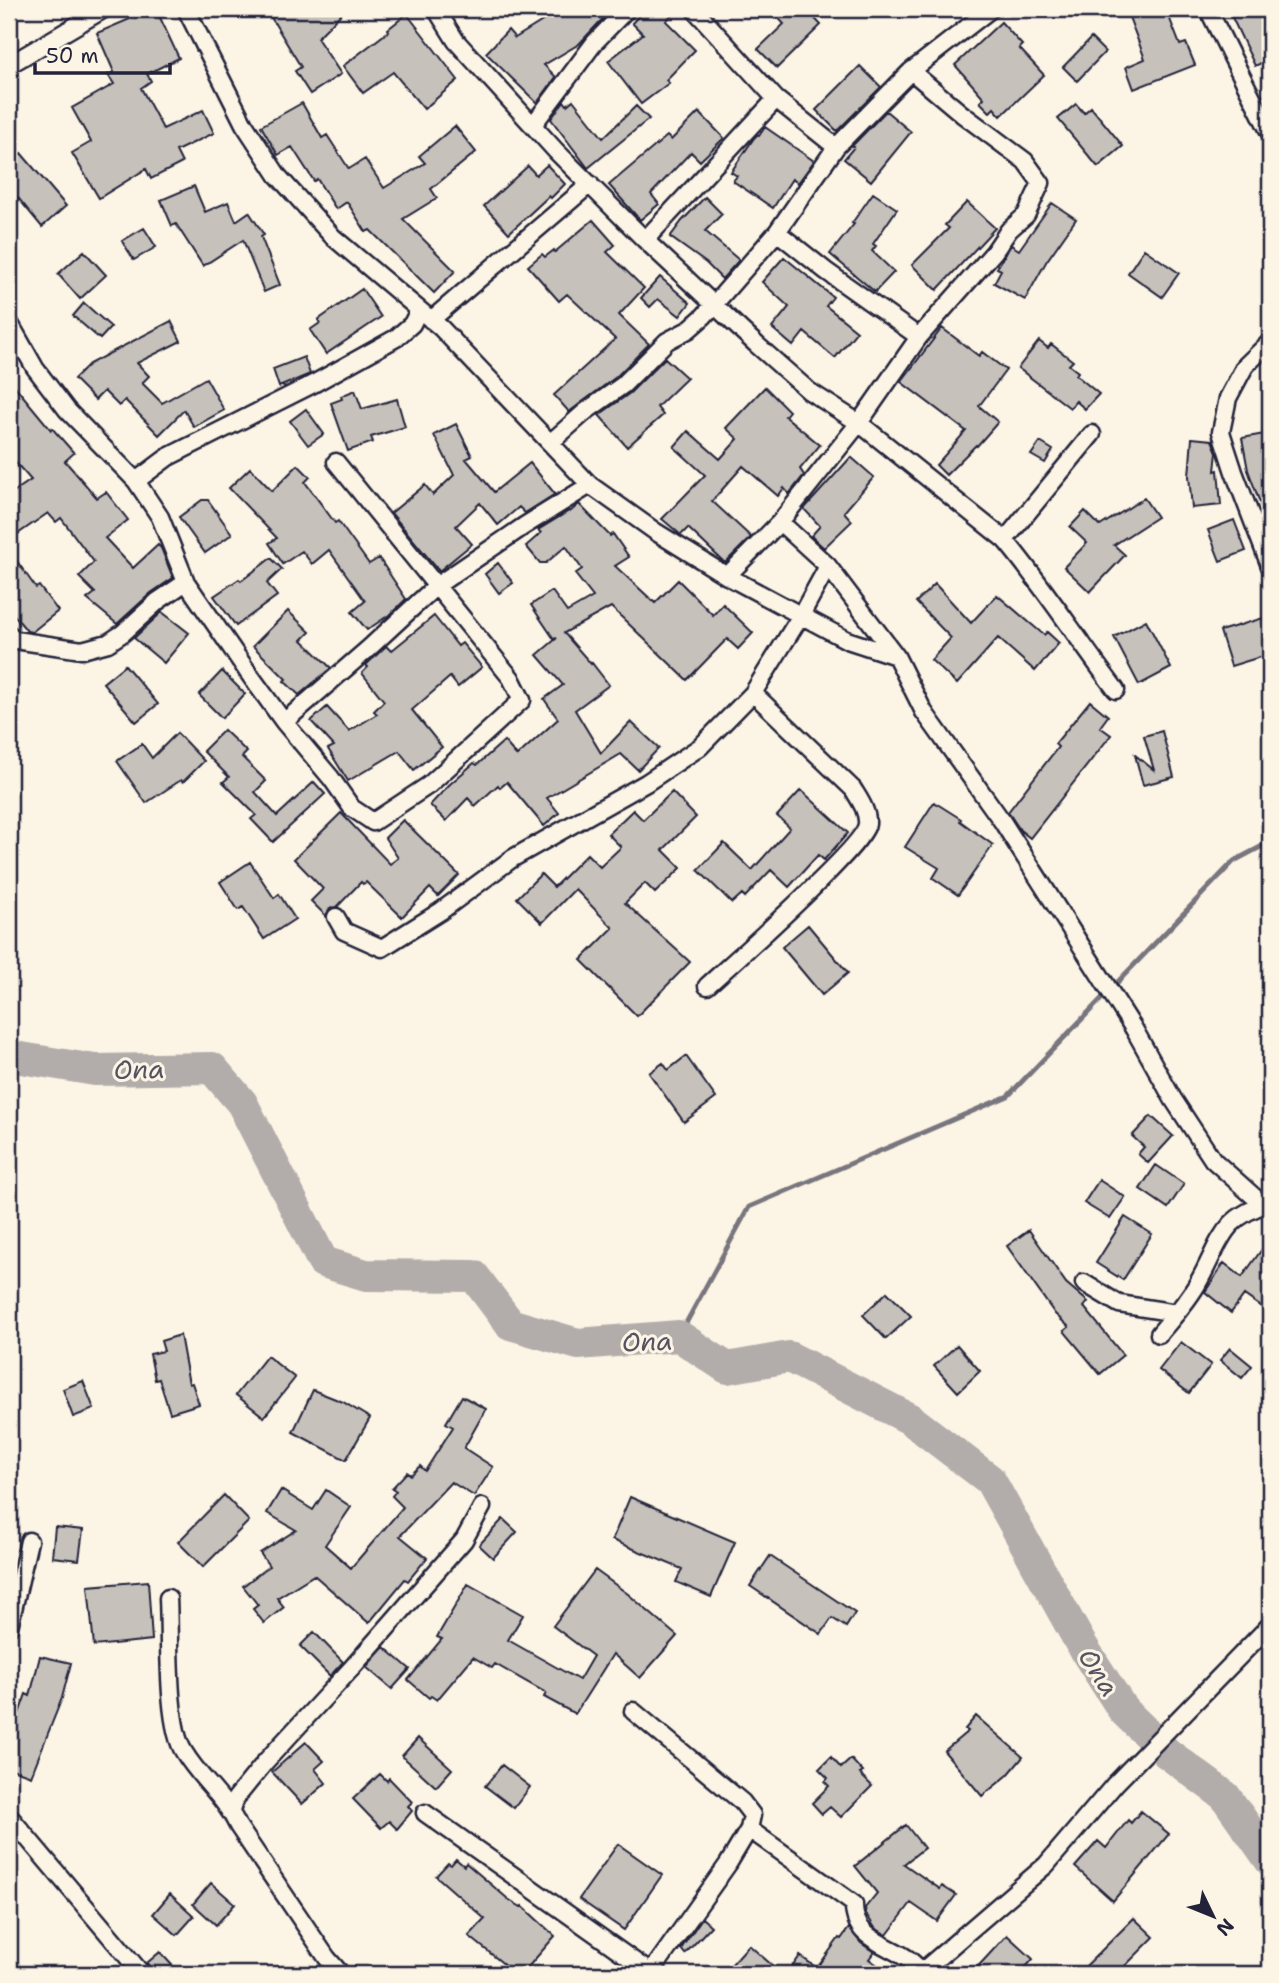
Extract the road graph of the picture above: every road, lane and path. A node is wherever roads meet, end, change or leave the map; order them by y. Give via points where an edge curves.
1 (104, 9) edge
2 (186, 9) edge
3 (436, 9) edge
4 (627, 9) edge
5 (694, 9) edge
6 (991, 9) edge
7 (1208, 9) edge
8 (9, 65) edge
9 (911, 71) junction
10 (776, 99) junction
11 (533, 125) junction
12 (1270, 133) edge
13 (836, 147) junction
14 (590, 184) junction
15 (777, 233) junction
16 (645, 240) junction
17 (715, 304) junction
18 (425, 315) junction
19 (9, 322) edge
20 (919, 337) junction
21 (1270, 342) edge
22 (859, 423) junction
23 (1092, 434) dead end
24 (550, 443) junction
25 (336, 462) dead end
26 (136, 481) junction
27 (590, 485) junction
28 (779, 522) junction
29 (1005, 540) junction
30 (828, 566) junction
31 (1270, 566) edge
32 (727, 576) junction
33 (186, 582) junction
34 (436, 586) junction
35 (800, 617) junction
36 (9, 634) edge
37 (896, 656) junction
38 (1116, 690) dead end
39 (753, 692) junction
40 (284, 722) junction
41 (336, 917) dead end
42 (707, 986) dead end
43 (1269, 1206) edge
44 (1084, 1283) dead end
45 (1177, 1313) junction
46 (1159, 1334) dead end
47 (482, 1507) dead end
48 (29, 1541) dead end
49 (168, 1598) dead end
50 (1270, 1625) edge
51 (9, 1627) edge
52 (633, 1711) dead end
53 (231, 1810) junction
54 (425, 1813) dead end
55 (9, 1816) edge
56 (749, 1829) junction
57 (142, 1974) edge
58 (341, 1974) edge
59 (651, 1974) edge
60 (918, 1974) edge

1 - 8 street
2 - 18 street via 244,124 278,176 333,237
3 - 11 street via 456,41
4 - 11 street via 595,42
5 - 10 street
6 - 9 street
7 - 12 street
9 - 13 street
9 - 20 street via 1024,161 1041,183 1026,215
10 - 13 street
10 - 16 street
11 - 14 street
13 - 15 street
14 - 16 street
14 - 18 street
15 - 17 street
15 - 20 street
16 - 17 street
17 - 22 street via 808,391
17 - 24 street
18 - 24 street
18 - 26 street via 396,338 168,457
19 - 26 street via 35,368 67,410
20 - 22 street
21 - 31 street via 1245,366 1228,398 1221,432
22 - 28 street
22 - 29 street
23 - 29 street
24 - 27 street
25 - 34 street
26 - 33 street via 160,517
27 - 32 street
27 - 34 street
28 - 30 street
28 - 32 street
29 - 38 street
30 - 35 street
30 - 37 street
32 - 35 street
33 - 36 street via 108,643 82,650 15,640
33 - 40 street
34 - 40 street
34 - 40 street via 511,678 522,700 495,727 429,785 373,822 352,808
35 - 37 street via 847,640
35 - 39 street
37 - 43 street via 924,712 1002,821 1213,1160
39 - 41 street via 700,747 513,858 382,948 344,931
39 - 42 street via 853,789 864,807 867,824 841,860
43 - 45 street via 1229,1224
44 - 45 street via 1119,1304
45 - 46 street
47 - 53 street via 464,1540 266,1761
48 - 51 street
49 - 53 street via 173,1721 181,1750
50 - 60 street via 1115,1784 1046,1865
52 - 56 street via 742,1802 752,1815
53 - 58 street
54 - 59 street
55 - 57 street
56 - 59 street
56 - 60 street via 854,1903 861,1929 910,1959

